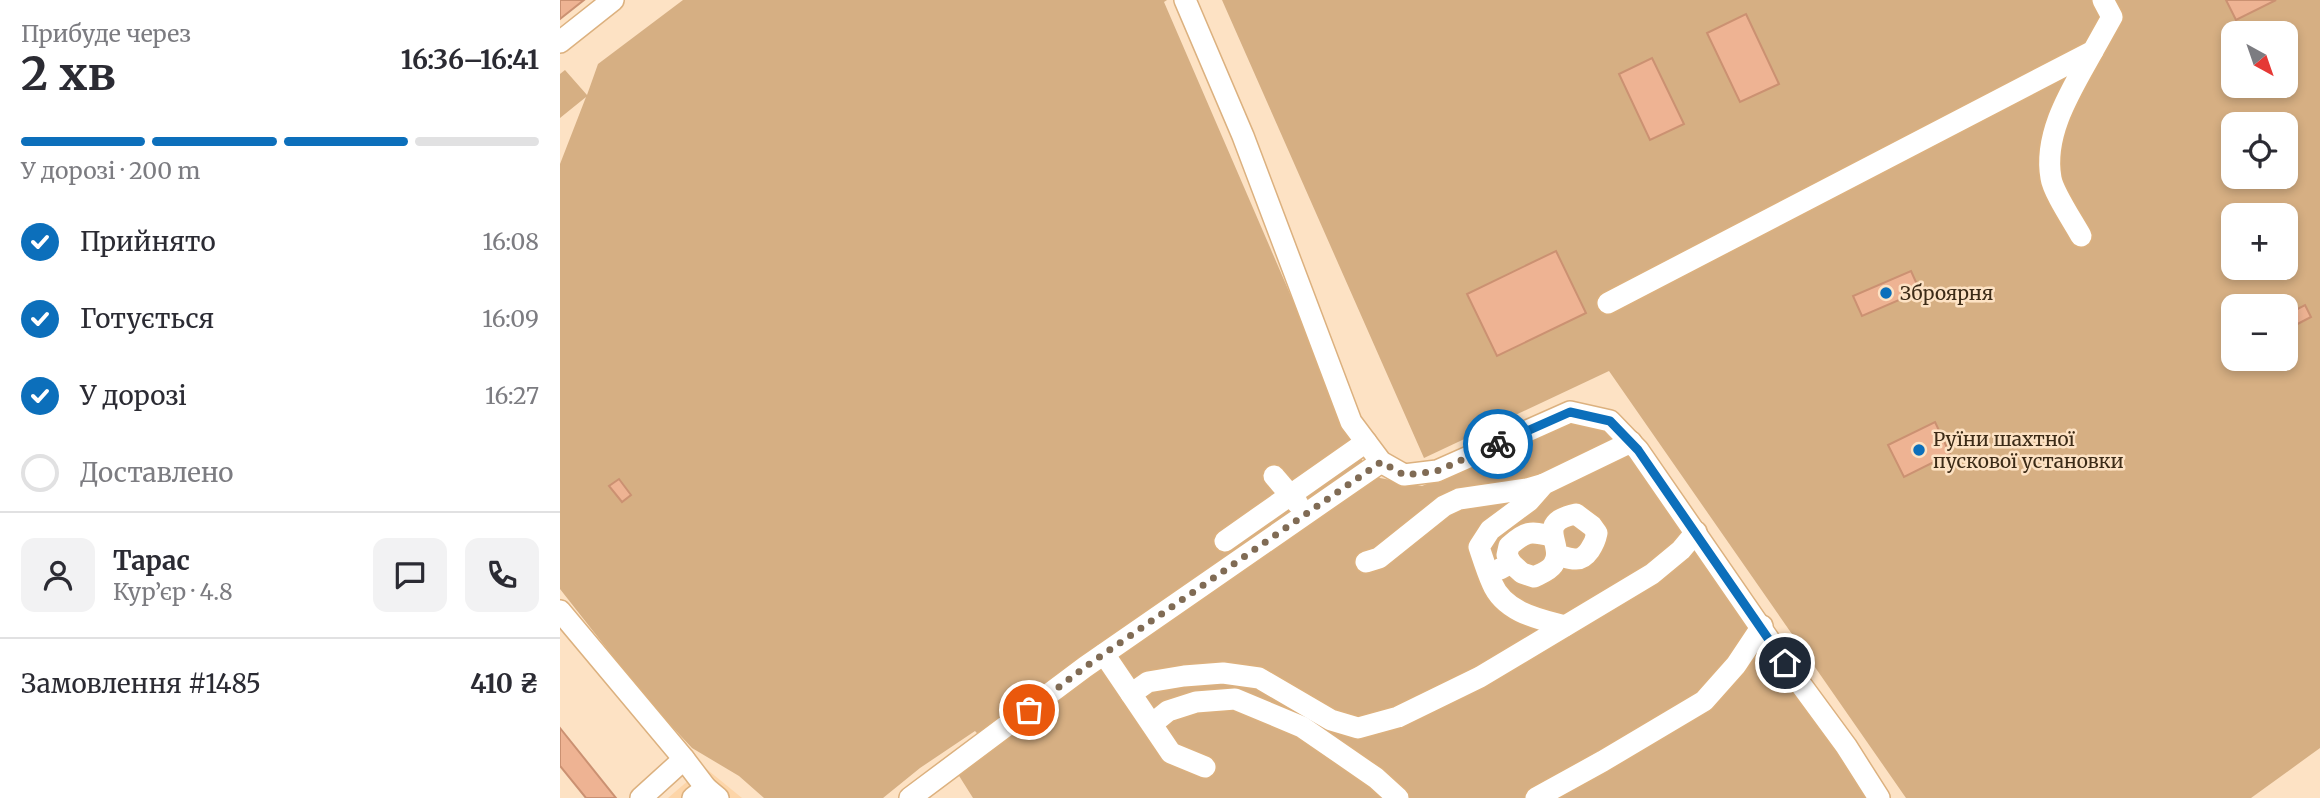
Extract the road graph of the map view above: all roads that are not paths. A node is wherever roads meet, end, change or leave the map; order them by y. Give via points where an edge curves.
1 (613, 0) edge
2 (1185, 0) edge
3 (2103, 0) edge
4 (560, 42) edge
5 (2092, 51) junction
6 (2081, 236) dead end
7 (1608, 303) dead end
8 (1366, 442) junction
9 (1631, 442) junction
10 (1381, 462) junction
11 (1274, 476) dead end
12 (1544, 484) junction
13 (1289, 496) junction
14 (1306, 514) junction
15 (1696, 532) junction
16 (1224, 541) dead end
17 (1366, 562) dead end
18 (1511, 563) junction
19 (1489, 574) junction
20 (560, 611) edge
21 (1565, 626) junction
22 (1762, 626) junction
23 (1104, 654) junction
24 (1131, 694) junction
25 (1152, 723) junction
26 (684, 759) junction
27 (1205, 767) dead end
28 (933, 779) junction
29 (706, 795) edge
30 (640, 798) edge
31 (910, 798) edge
32 (944, 798) edge
33 (1398, 798) edge
34 (1536, 798) edge
35 (1879, 798) edge

1 - 4 street
2 - 8 street via 1243,136 1351,422
3 - 5 street via 2112,17
5 - 6 street via 2062,109 2051,142 2051,180
5 - 7 street
8 - 10 street
8 - 13 street
9 - 10 street via 1610,421 1570,412 1437,471 1404,475
9 - 12 street
9 - 15 street
10 - 14 street
11 - 13 street
12 - 17 street via 1459,499 1379,558
12 - 19 street via 1490,530 1479,547
13 - 14 street
13 - 16 street
14 - 23 street
15 - 21 street via 1652,574
15 - 22 street
18 - 18 street via 1534,577 1553,566 1554,546 1535,532 1525,533 1508,546
18 - 19 street
19 - 21 street via 1503,601 1523,613
20 - 26 street
21 - 24 street via 1422,706 1359,728 1331,720 1259,678 1223,673 1184,676 1148,682
22 - 34 street via 1704,701
22 - 35 street
23 - 24 street
23 - 28 street
24 - 25 street
25 - 27 street via 1171,753
25 - 33 street via 1168,710 1235,699 1302,727
26 - 29 street
26 - 30 street
28 - 31 street
28 - 32 street

